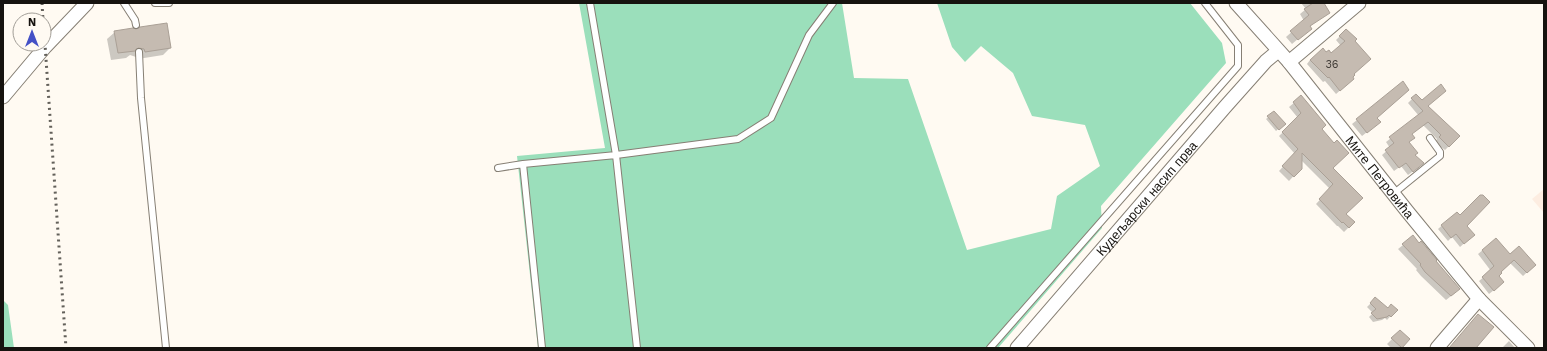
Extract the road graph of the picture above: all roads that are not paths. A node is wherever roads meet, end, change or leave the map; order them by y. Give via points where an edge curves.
1 (87, 3) edge
2 (124, 3) edge
3 (155, 3) edge
4 (169, 3) edge
5 (590, 3) edge
6 (833, 3) edge
7 (1205, 3) edge
8 (1236, 3) edge
9 (1359, 3) edge
10 (136, 25) dead end
11 (1278, 51) junction
12 (139, 52) dead end
13 (1289, 62) junction
14 (3, 97) edge
15 (1430, 138) dead end
16 (616, 155) junction
17 (523, 164) junction
18 (498, 168) dead end
19 (1393, 194) junction
20 (1479, 299) junction
21 (166, 348) edge
22 (542, 348) edge
23 (637, 348) edge
24 (990, 348) edge
25 (1018, 348) edge
26 (1437, 348) edge
27 (1528, 348) edge

1 - 14 street
2 - 10 lane
3 - 4 lane
5 - 16 lane
6 - 16 lane via 810,35 771,118 738,139
7 - 24 lane via 1238,45 1238,66
8 - 11 street, Мите Петровића
9 - 13 street
11 - 13 street, Мите Петровића
11 - 25 street, Кудељарски насип прва via 1266,61
12 - 21 lane
13 - 19 street, Мите Петровића
15 - 19 lane via 1440,156
16 - 17 lane
16 - 23 lane
17 - 18 lane
17 - 22 lane
19 - 20 street, Мите Петровића
20 - 26 street
20 - 27 street, Мите Петровића

